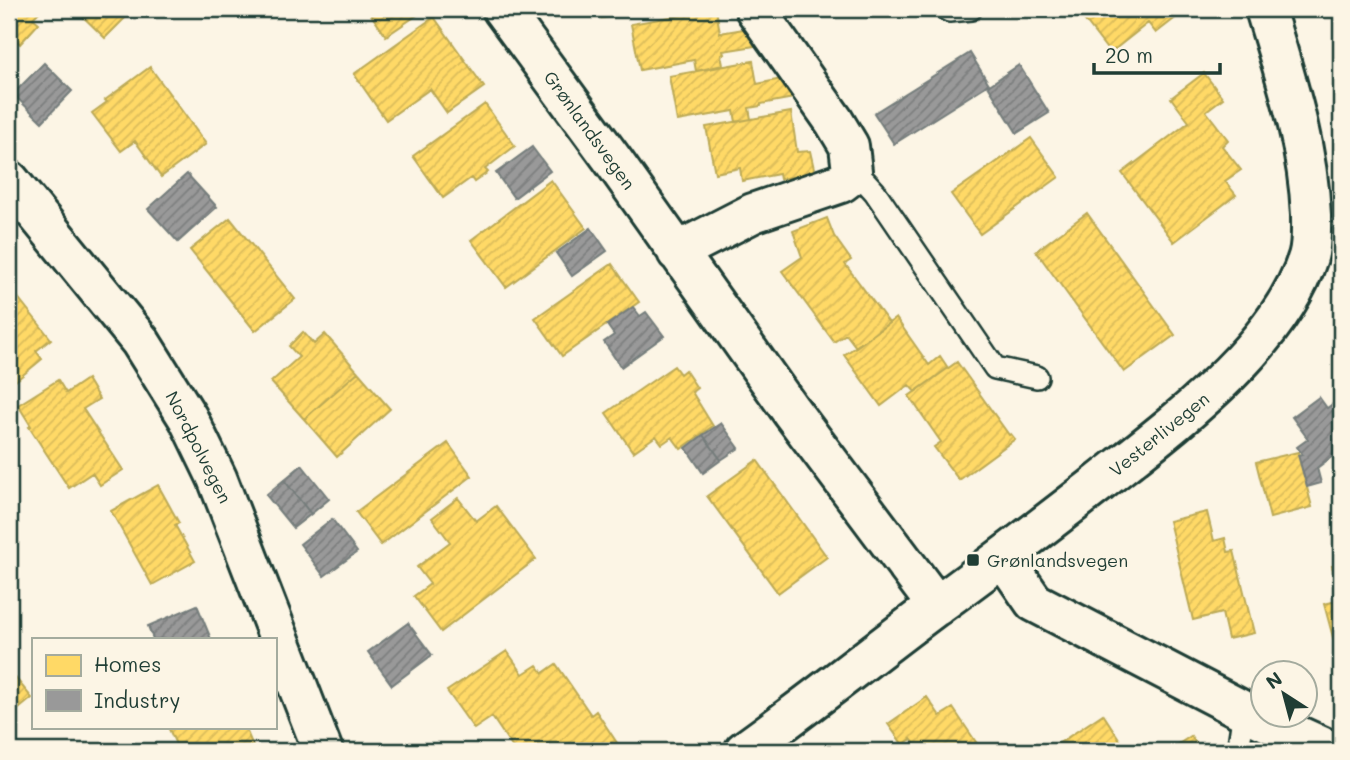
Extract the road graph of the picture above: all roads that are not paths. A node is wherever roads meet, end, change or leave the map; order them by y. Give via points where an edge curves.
1 (502, 9) edge
2 (755, 9) edge
3 (946, 9) edge
4 (971, 9) edge
5 (1265, 9) edge
6 (849, 177) junction
7 (9, 180) edge
8 (677, 252) junction
9 (1037, 377) dead end
10 (1003, 557) junction
11 (937, 606) junction
12 (1244, 711) junction
13 (767, 745) edge
14 (323, 751) edge
15 (1238, 751) edge
16 (1332, 751) edge

1 - 8 street, Grønlandsvegen
2 - 6 street via 849,146
3 - 4 lane
5 - 10 street, Vesterlivegen via 1304,152 1310,191 1308,255 1297,282 1274,321 1214,390
6 - 8 street via 753,213
6 - 9 lane via 864,181 875,192 995,368
7 - 14 street, Nordpolvegen via 140,341 188,418 218,478
8 - 11 street, Grønlandsvegen
10 - 11 street, Vesterlivegen
10 - 12 street via 1034,602
11 - 13 street, Vesterlivegen
12 - 15 lane
12 - 16 street

